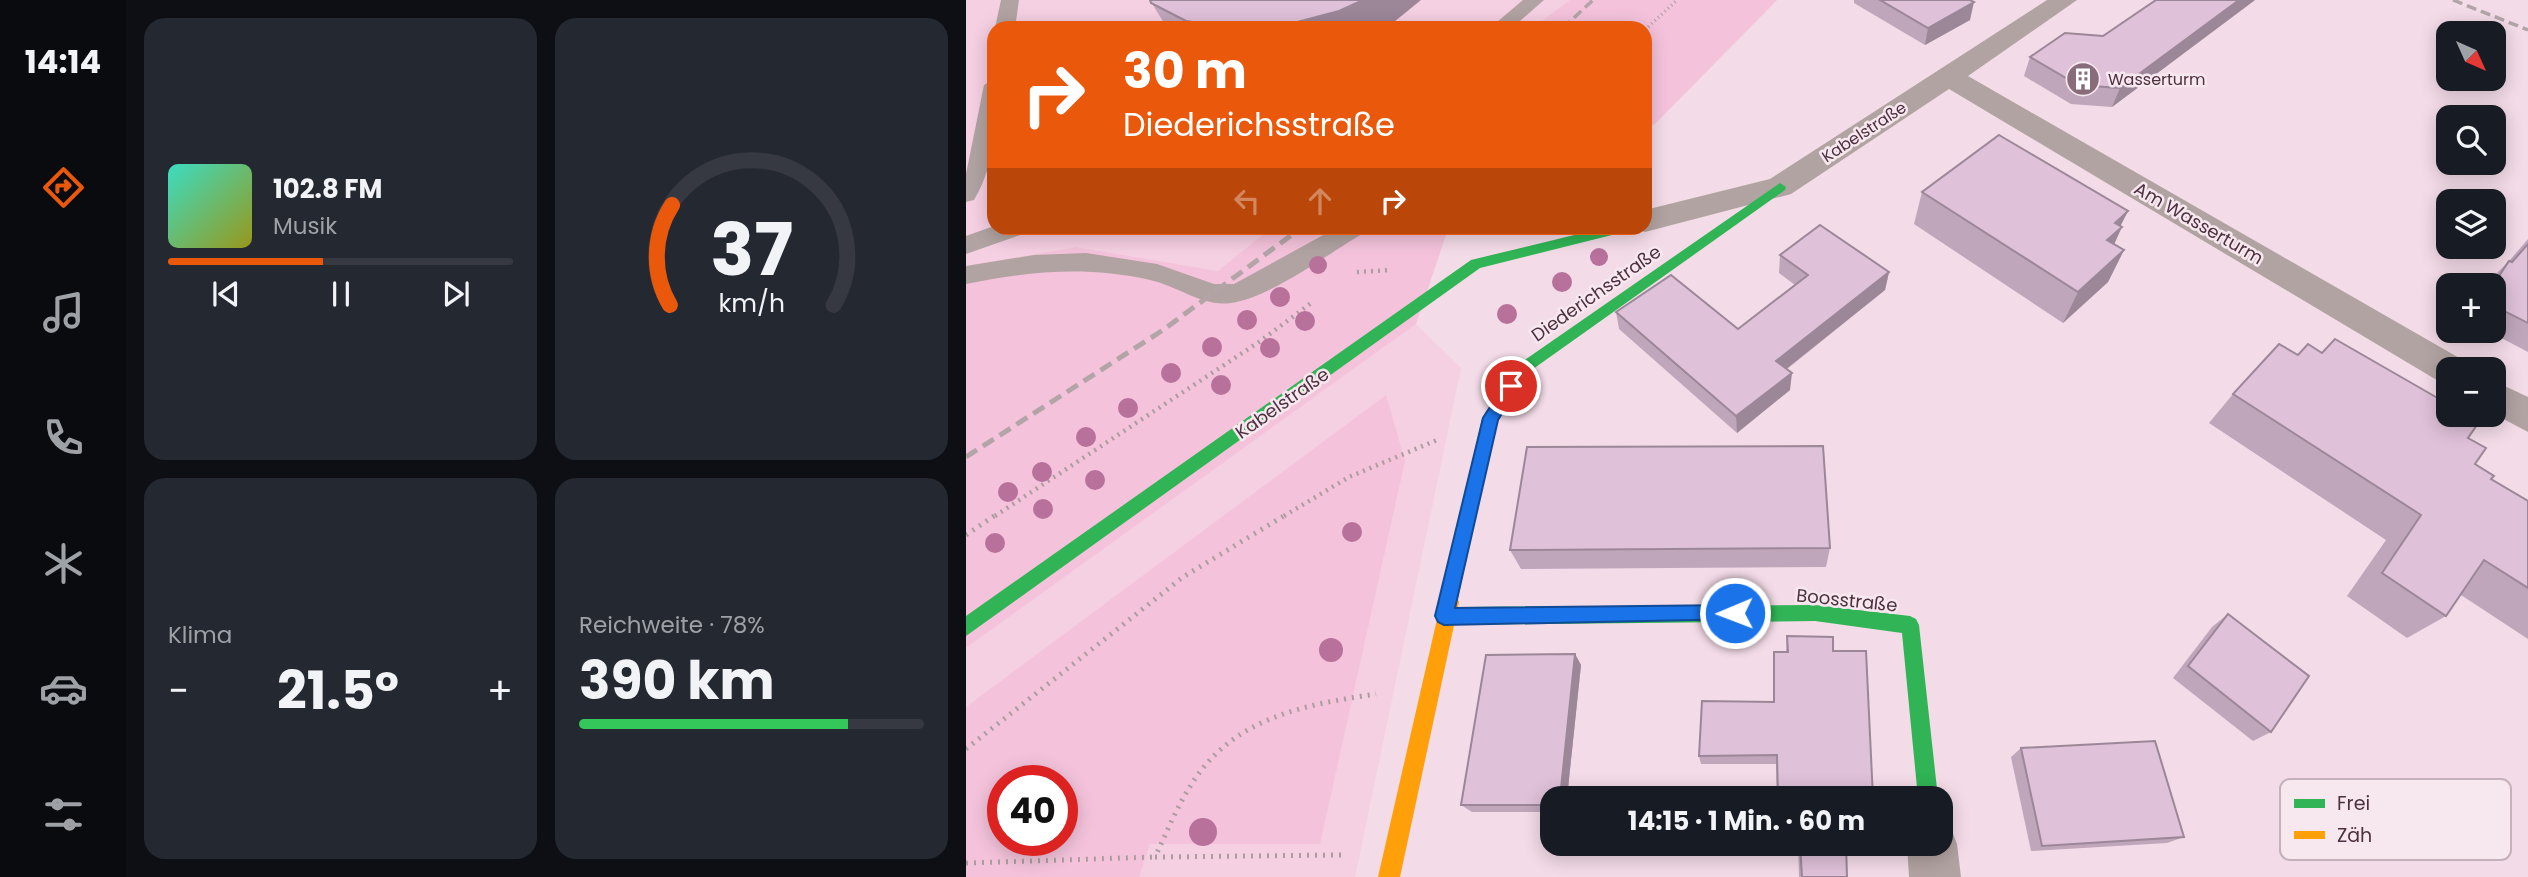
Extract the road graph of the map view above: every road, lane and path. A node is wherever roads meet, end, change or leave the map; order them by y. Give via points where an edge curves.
1 (1010, 0) edge
2 (1535, 0) edge
3 (1677, 0) edge
4 (2064, 0) edge
5 (1006, 21) edge
6 (1509, 21) edge
7 (1652, 23) edge
8 (1949, 77) junction
9 (987, 124) edge
10 (1780, 187) junction
11 (966, 194) edge
12 (1652, 219) edge
13 (995, 235) edge
14 (1342, 235) edge
15 (1592, 235) edge
16 (966, 245) edge
17 (1361, 261) dead end
18 (1353, 272) dead end
19 (966, 275) edge
20 (1322, 295) dead end
21 (2436, 362) edge
22 (2506, 403) edge
23 (2528, 416) edge
24 (1490, 418) junction
25 (966, 535) edge
26 (1444, 616) junction
27 (966, 627) edge
28 (1430, 686) junction
29 (966, 749) edge
30 (1926, 786) edge
31 (1394, 855) junction
32 (1933, 856) edge
33 (1155, 857) junction
34 (966, 863) edge
35 (1389, 877) edge
36 (1936, 877) edge

1 - 5 lane
2 - 6 lane
3 - 7 path
4 - 8 street, Kabelstraße
8 - 10 street, Kabelstraße
8 - 21 street, Am Wasserturm
9 - 11 lane via 978,173
10 - 12 street, Kabelstraße
10 - 24 street, Diederichsstraße via 1521,370
13 - 16 lane
14 - 19 lane via 1229,296 1211,295 1164,275 1098,262 1014,265
15 - 27 street, Kabelstraße via 1476,264
17 - 18 path
20 - 25 path via 1259,342
22 - 23 street
24 - 26 street, Diederichsstraße
24 - 29 path via 1349,477 1183,577
26 - 28 street, Diederichsstraße
26 - 30 street, Boosstraße via 1815,612 1910,625
28 - 31 street, Diederichsstraße
28 - 33 path via 1294,707 1244,730 1202,768
31 - 33 path
31 - 35 street, Diederichsstraße
32 - 36 street
33 - 34 path

